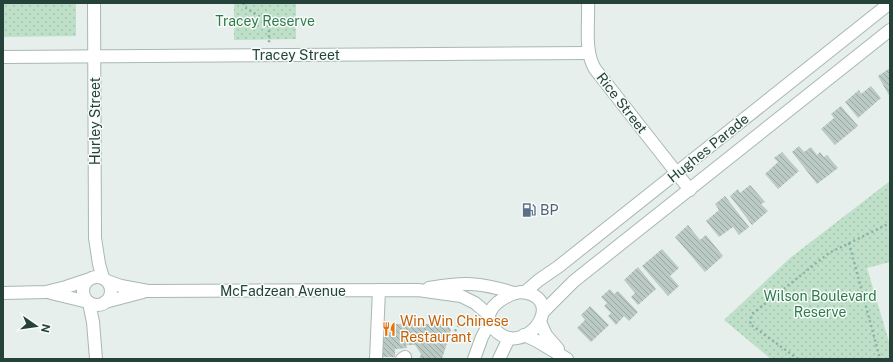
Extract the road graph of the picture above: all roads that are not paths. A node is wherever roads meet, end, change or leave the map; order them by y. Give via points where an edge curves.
1 (94, 3) edge
2 (588, 3) edge
3 (890, 3) edge
4 (890, 30) edge
5 (589, 53) junction
6 (94, 56) junction
7 (3, 57) edge
8 (676, 173) junction
9 (690, 190) junction
10 (96, 238) junction
11 (105, 279) junction
12 (88, 280) junction
13 (378, 290) junction
14 (418, 290) junction
15 (148, 291) junction
16 (46, 292) junction
17 (3, 293) edge
18 (519, 293) junction
19 (89, 303) junction
20 (104, 303) junction
21 (542, 316) junction
22 (489, 319) junction
23 (524, 335) junction
24 (509, 338) junction
25 (96, 354) edge
26 (566, 358) edge
27 (376, 359) edge
28 (474, 359) edge
29 (499, 359) edge

1 - 6 street, Hurley Street
2 - 5 street, Rice Street
3 - 8 street, Hughes Parade
4 - 9 street, Hughes Parade
5 - 6 street, Tracey Street
5 - 8 street, Rice Street via 595,69
6 - 7 street, Tracey Street
6 - 10 street, Hurley Street
8 - 9 street, Rice Street
8 - 18 street, Hughes Parade via 558,267
9 - 21 street, Hughes Parade via 574,281
10 - 11 street, Hurley Street via 98,264
10 - 12 street, Hurley Street
11 - 12 street via 98,277
11 - 15 street, McFadzean Avenue via 121,286
11 - 20 street via 111,289 109,298
12 - 16 street
12 - 19 street via 84,283 82,291
13 - 14 street, McFadzean Avenue
13 - 15 street, McFadzean Avenue
13 - 27 street
14 - 18 street, McFadzean Avenue via 473,284
14 - 22 street, McFadzean Avenue via 461,296 475,303
15 - 20 street, McFadzean Avenue
16 - 17 street
16 - 19 street
18 - 21 street via 535,296 543,307
18 - 22 street via 503,298 496,304
19 - 20 street
19 - 25 street
20 - 25 street via 99,321
21 - 23 street via 532,330
21 - 26 street via 546,335
22 - 24 street via 501,335
22 - 28 street
23 - 24 street
23 - 26 street
24 - 29 street

